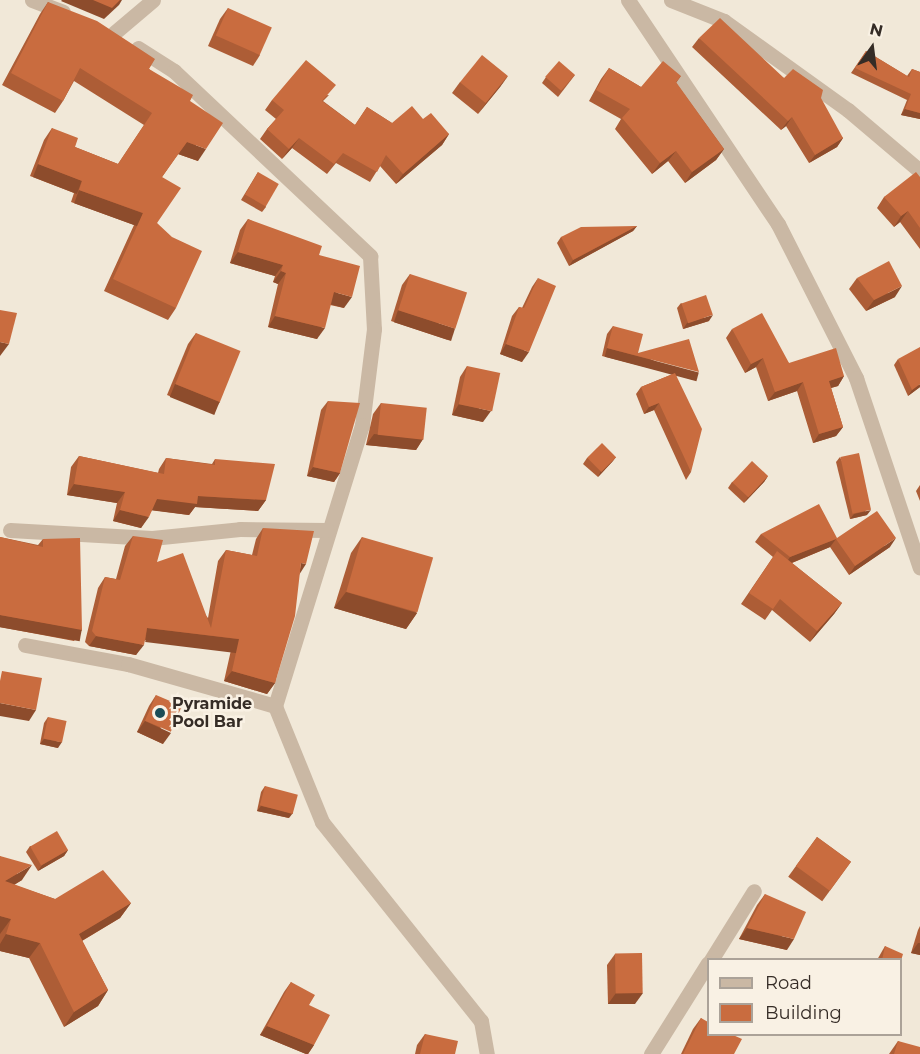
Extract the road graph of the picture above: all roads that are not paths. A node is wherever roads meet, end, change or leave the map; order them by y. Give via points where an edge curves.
1 (32, 0) edge
2 (153, 0) edge
3 (628, 0) edge
4 (671, 0) edge
5 (114, 33) junction
6 (920, 171) edge
7 (10, 530) dead end
8 (327, 530) junction
9 (920, 568) edge
10 (25, 645) dead end
11 (275, 706) junction
12 (754, 891) dead end
13 (712, 958) edge
14 (707, 966) edge
15 (488, 1054) edge
16 (651, 1054) edge

1 - 5 street
2 - 5 street
3 - 9 street via 778,224 856,378
4 - 6 street via 724,21 848,110
5 - 8 street via 174,71 370,256 374,329 362,425
7 - 8 street via 152,538 240,529
8 - 11 street
10 - 11 street via 128,664
11 - 15 street via 322,822 481,1021
12 - 13 street
14 - 16 street

